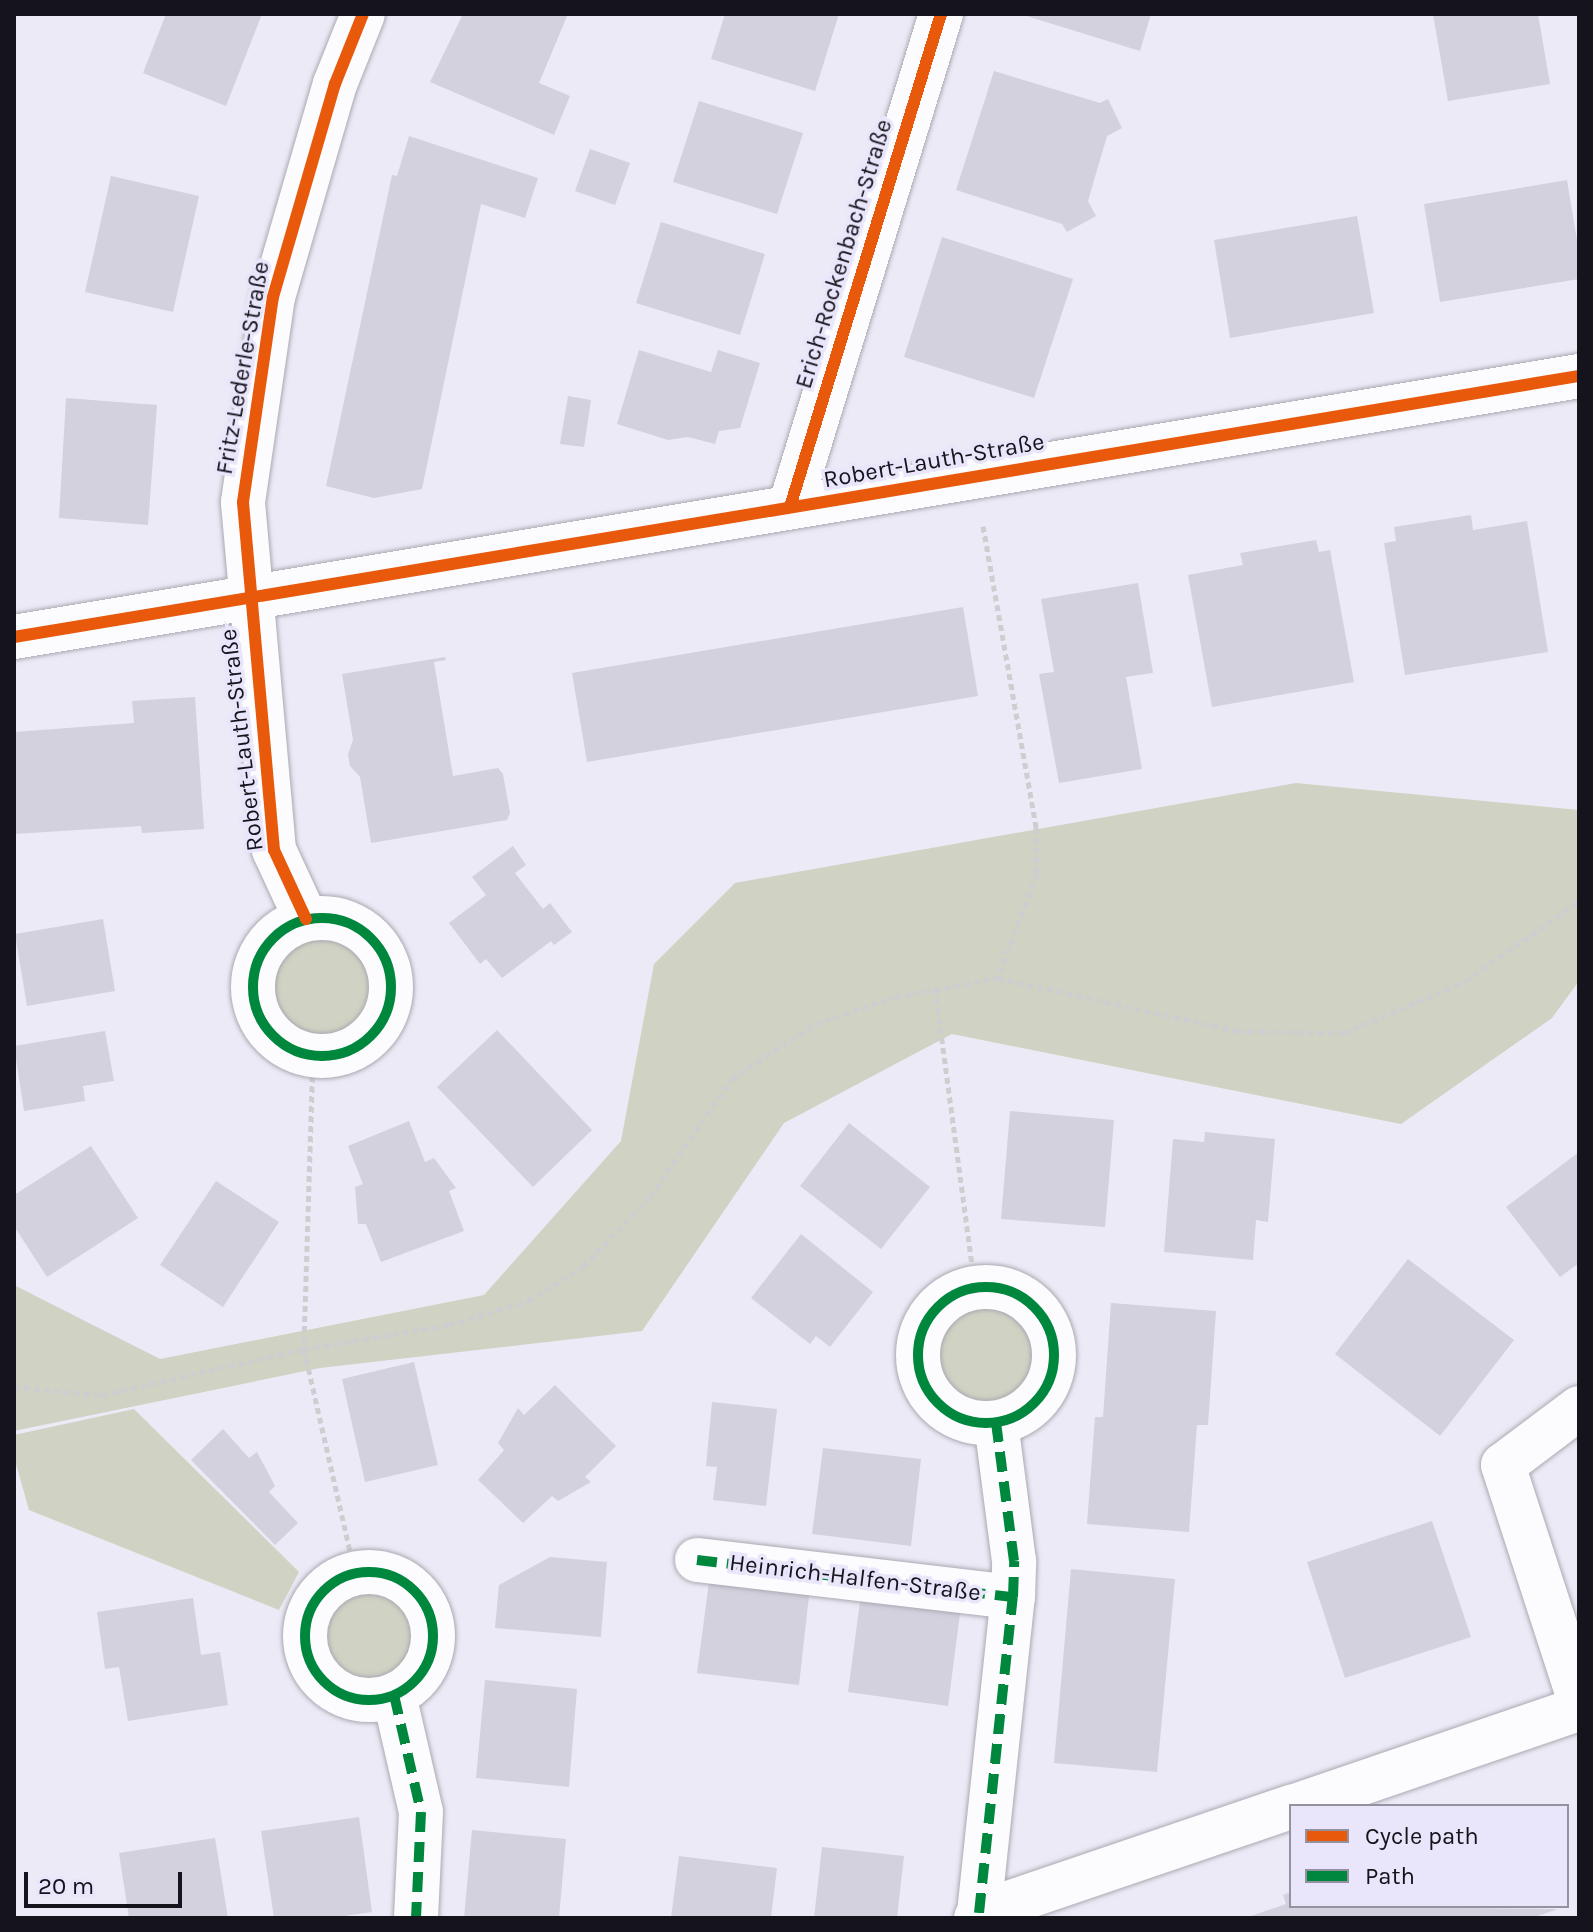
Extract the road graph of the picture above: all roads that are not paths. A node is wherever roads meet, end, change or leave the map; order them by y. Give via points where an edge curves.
1 (363, 14) edge
2 (941, 14) edge
3 (1579, 376) edge
4 (790, 507) junction
5 (248, 598) junction
6 (14, 637) edge
7 (306, 919) junction
8 (1579, 1408) edge
9 (996, 1423) junction
10 (697, 1560) dead end
11 (1013, 1597) junction
12 (394, 1695) junction
13 (1579, 1699) edge
14 (1579, 1709) edge
15 (1302, 1804) edge
16 (1289, 1808) edge
17 (977, 1915) edge
18 (416, 1918) edge

1 - 5 street, Fritz-Lederle-Straße via 335,84 273,297 243,502
2 - 4 street, Erich-Rockenbach-Straße
3 - 4 street, Robert-Lauth-Straße
4 - 5 street, Robert-Lauth-Straße
5 - 6 street, Robert-Lauth-Straße
5 - 7 street, Robert-Lauth-Straße via 274,850
7 - 7 street via 330,917 353,924 386,958 392,982 384,1016 362,1044 340,1054 313,1056 276,1039 254,1002 257,959 286,927
8 - 13 street via 1503,1465
9 - 9 street via 951,1414 921,1377 920,1342 934,1311 975,1287 1016,1294 1047,1324 1054,1344 1050,1376 1034,1405
9 - 11 street, Heinrich-Halfen-Straße via 1014,1561
10 - 11 street, Heinrich-Halfen-Straße
11 - 17 street, Heinrich-Halfen-Straße
12 - 12 street via 424,1668 433,1628 415,1591 399,1579 379,1572 355,1573 321,1593 310,1611 307,1653 317,1673 352,1698
12 - 18 street via 421,1812
14 - 15 street, Heinrich-Halfen-Straße
16 - 17 street, Heinrich-Halfen-Straße

